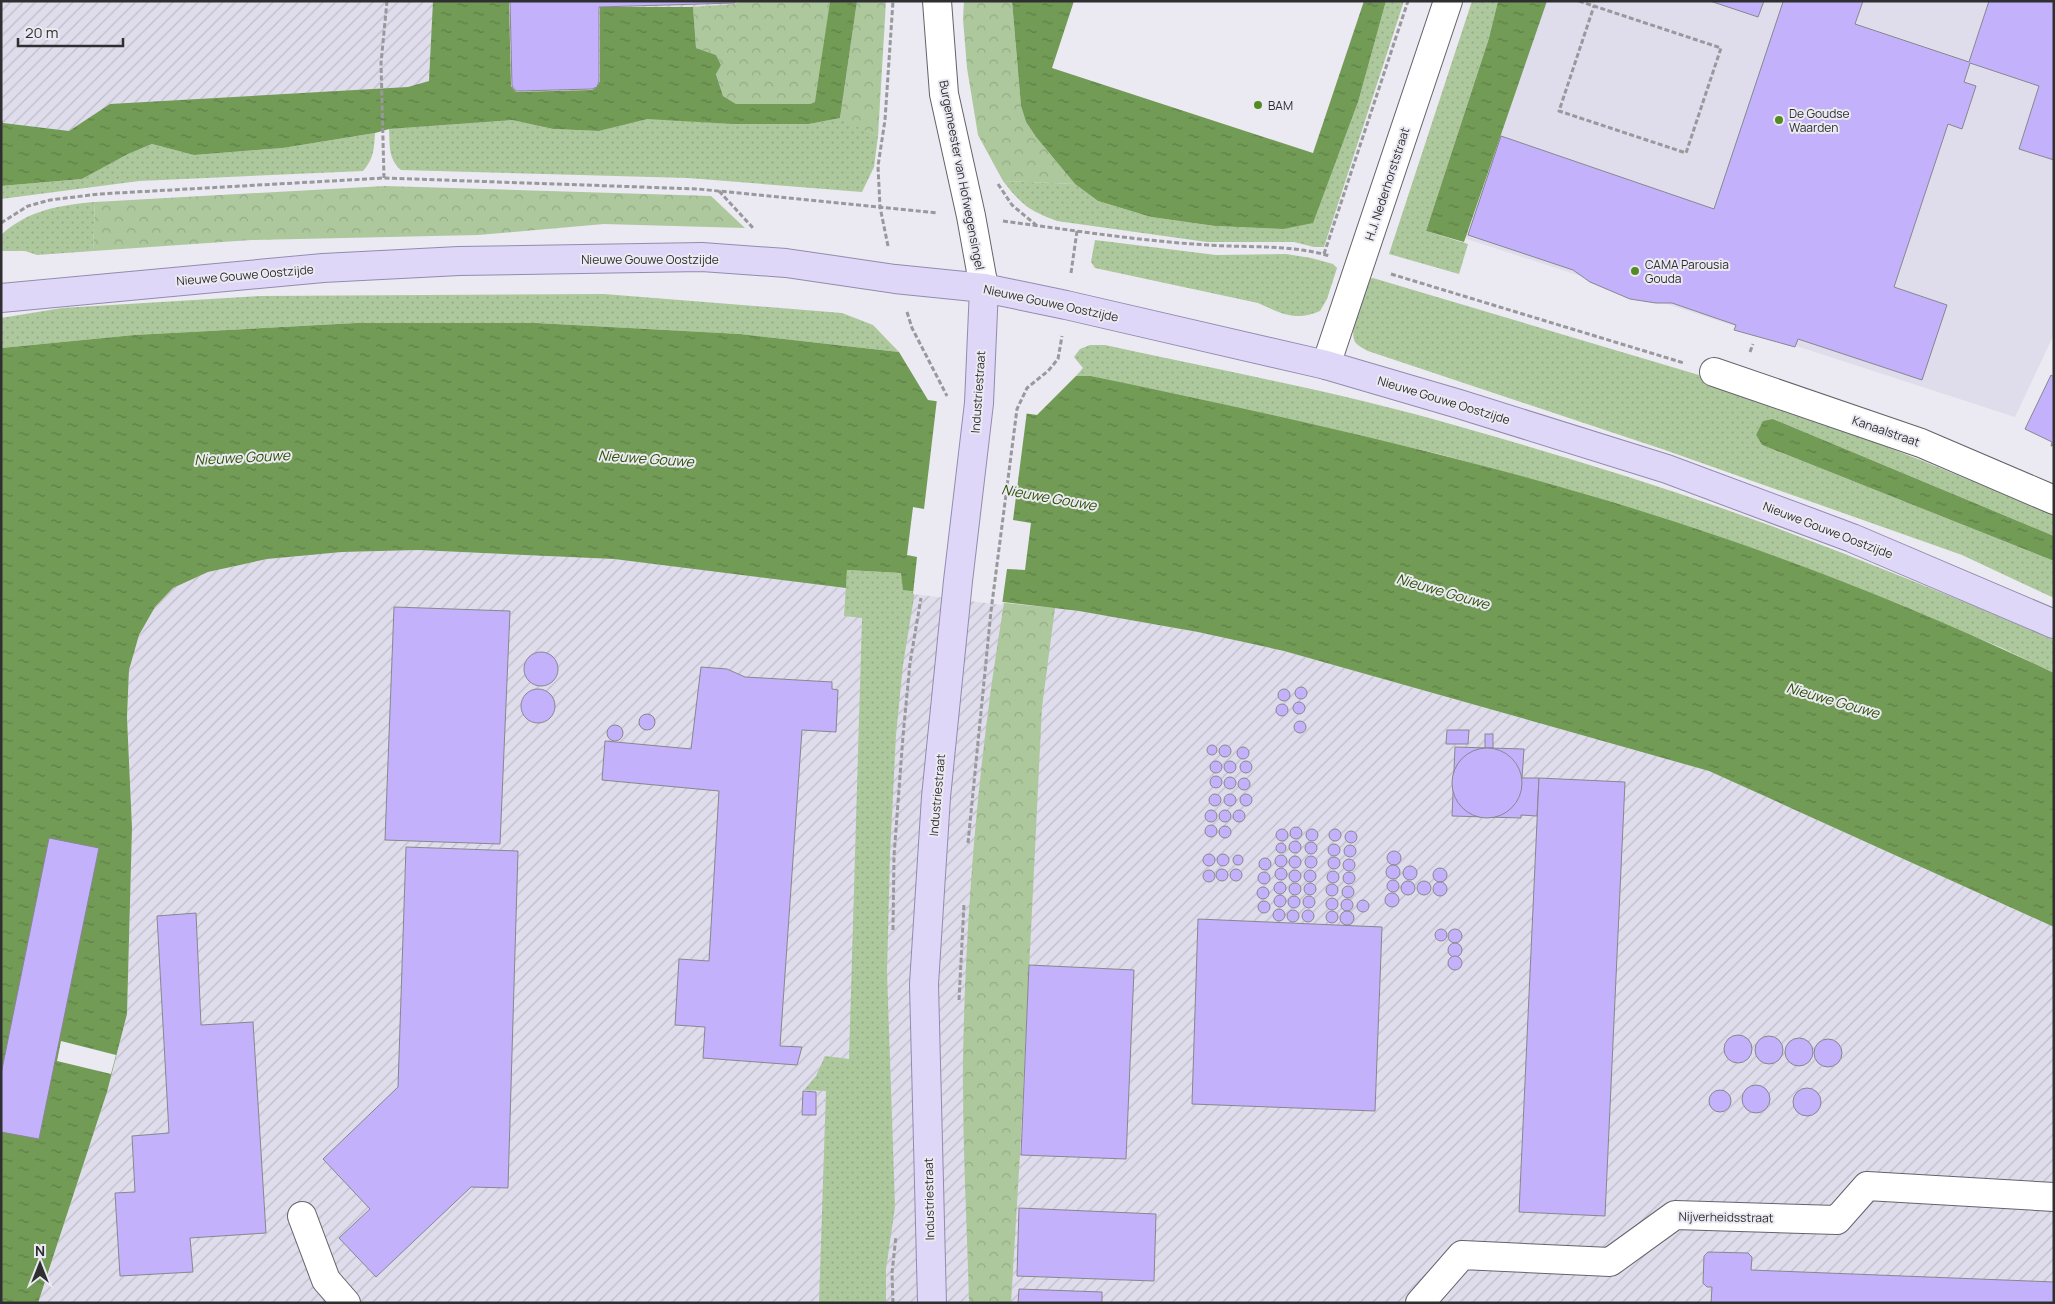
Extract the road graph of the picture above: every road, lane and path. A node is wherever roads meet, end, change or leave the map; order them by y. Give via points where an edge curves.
1 (387, 1) edge
2 (893, 1) edge
3 (936, 1) edge
4 (1408, 1) edge
5 (1448, 1) edge
6 (1579, 1) edge
7 (1594, 6) junction
8 (384, 178) junction
9 (880, 207) junction
10 (971, 216) junction
11 (1, 223) edge
12 (1360, 265) junction
13 (984, 288) junction
14 (1, 298) edge
15 (1326, 366) junction
16 (1714, 372) joint
17 (1017, 409) dead end
18 (2054, 500) edge
19 (2054, 624) edge
20 (968, 845) dead end
21 (964, 900) dead end
22 (959, 1003) dead end
23 (2054, 1197) edge
24 (302, 1216) dead end
25 (346, 1303) edge
26 (932, 1303) edge
27 (1420, 1303) edge

1 - 8 path via 381,63
2 - 9 path via 878,166
3 - 10 street, Burgemeester van Hofwegensingel via 944,94
4 - 10 path via 1324,254 1289,247 1208,246 1077,232
5 - 12 street, H.J. Nederhorststraat
6 - 7 path
7 - 7 path via 1721,48 1686,153 1559,111
8 - 9 path via 698,189
8 - 11 path via 89,195 28,206
9 - 10 path
10 - 13 street, Burgemeester van Hofwegensingel
12 - 15 street, H.J. Nederhorststraat
12 - 16 path
13 - 14 main road, Nieuwe Gouwe Oostzijde via 786,263 702,257 460,261 323,268
13 - 15 main road, Nieuwe Gouwe Oostzijde
13 - 26 main road, Industriestraat via 979,403 936,797 924,984
15 - 19 main road, Nieuwe Gouwe Oostzijde via 1668,469 1852,538
16 - 18 street, Kanaalstraat via 1921,443
17 - 20 path via 991,611
21 - 22 path
23 - 27 street, Nijverheidsstraat via 1867,1186 1837,1220 1675,1215 1610,1262 1462,1254
24 - 25 street via 326,1280

